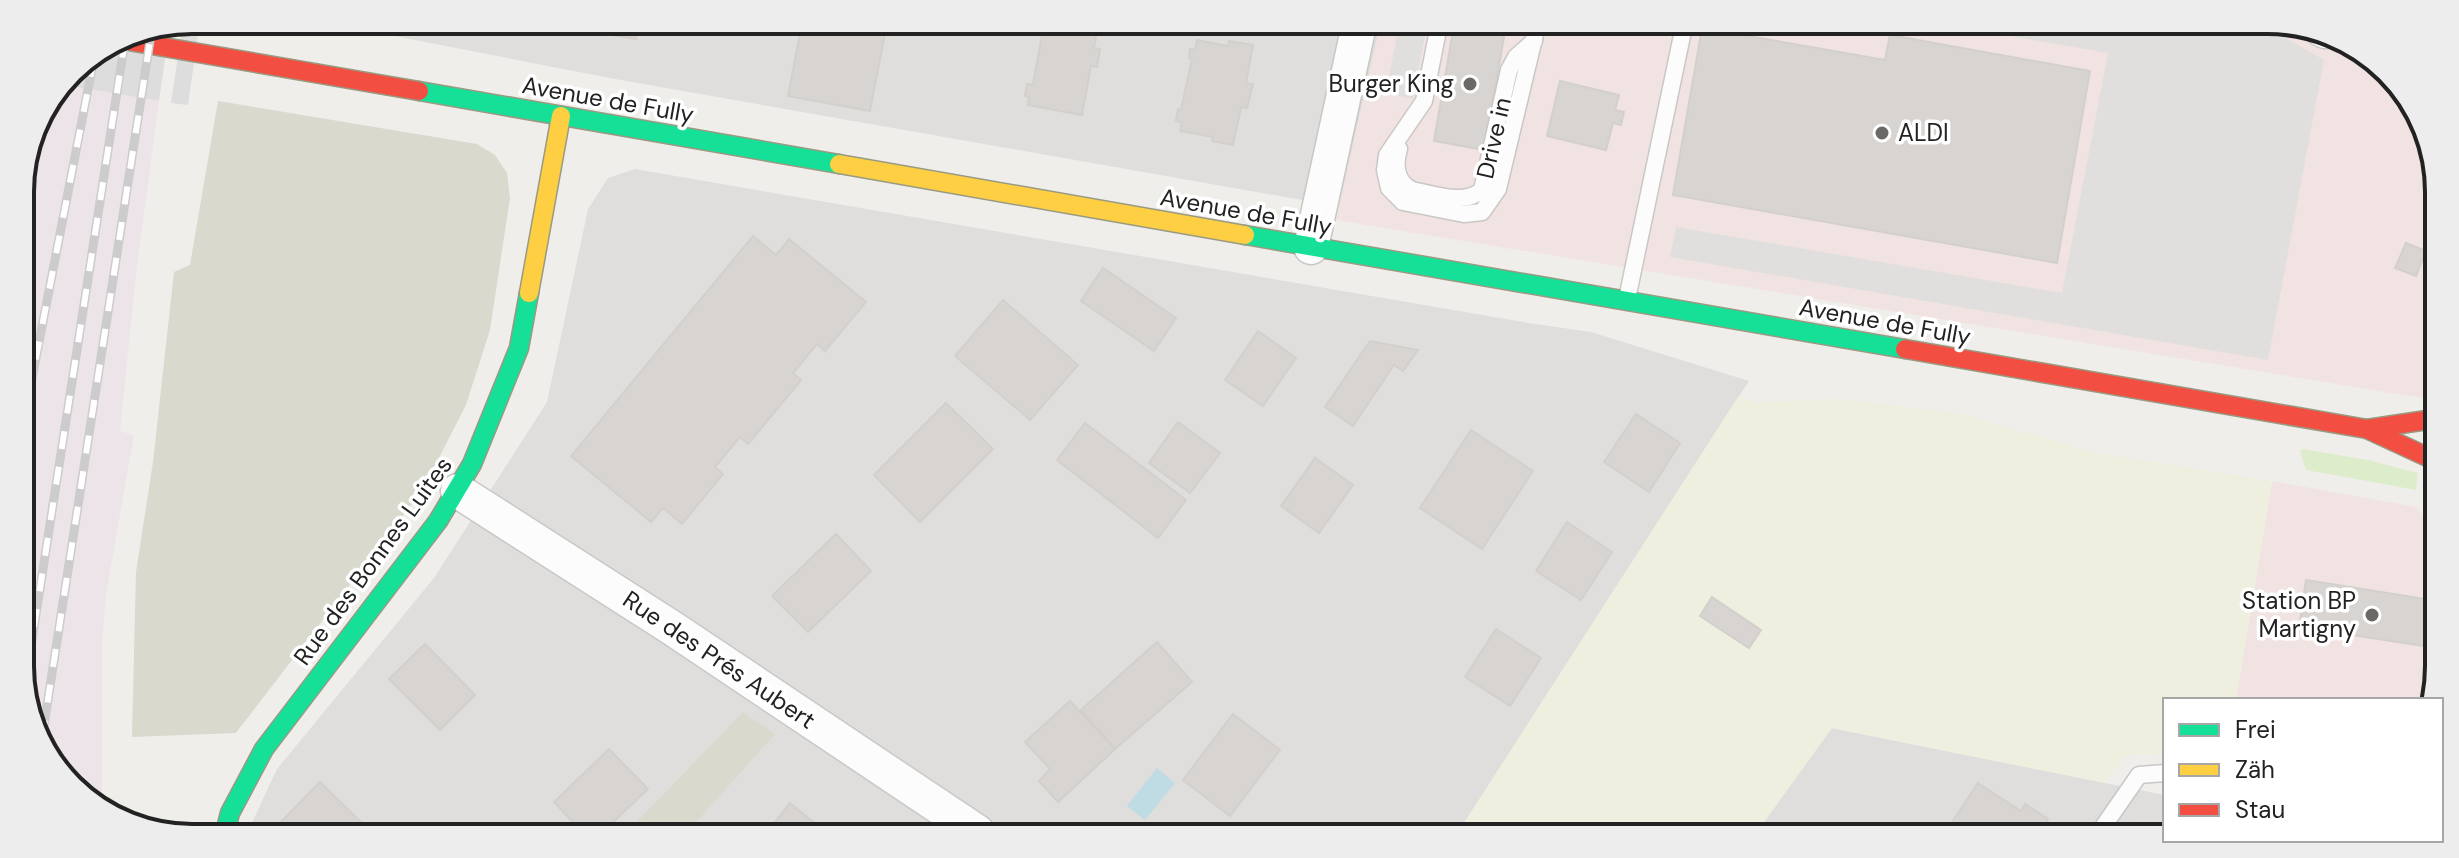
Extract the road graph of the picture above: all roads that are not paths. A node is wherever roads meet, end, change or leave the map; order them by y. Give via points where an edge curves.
1 (1357, 34) edge
2 (1437, 34) edge
3 (1536, 34) edge
4 (1682, 34) edge
5 (140, 43) edge
6 (561, 116) junction
7 (1311, 247) junction
8 (1627, 300) junction
9 (2425, 420) edge
10 (2367, 429) junction
11 (2425, 456) edge
12 (458, 491) junction
13 (2163, 773) edge
14 (227, 824) edge
15 (965, 824) edge
16 (2105, 824) edge

1 - 7 street
2 - 3 lane via 1424,101 1387,155 1385,170 1389,188 1403,202 1464,214 1482,212 1498,189
4 - 8 lane
5 - 6 main road, Avenue de Fully
6 - 7 main road, Avenue de Fully
6 - 12 main road, Rue des Bonnes Luites via 519,348
7 - 8 main road, Avenue de Fully
8 - 10 main road, Avenue de Fully
9 - 10 main road, Avenue de Fully
10 - 11 main road, Avenue de Fully
12 - 14 main road, Rue des Bonnes Luites via 264,749
12 - 15 street, Rue des Prés Aubert
13 - 16 lane via 2139,775

